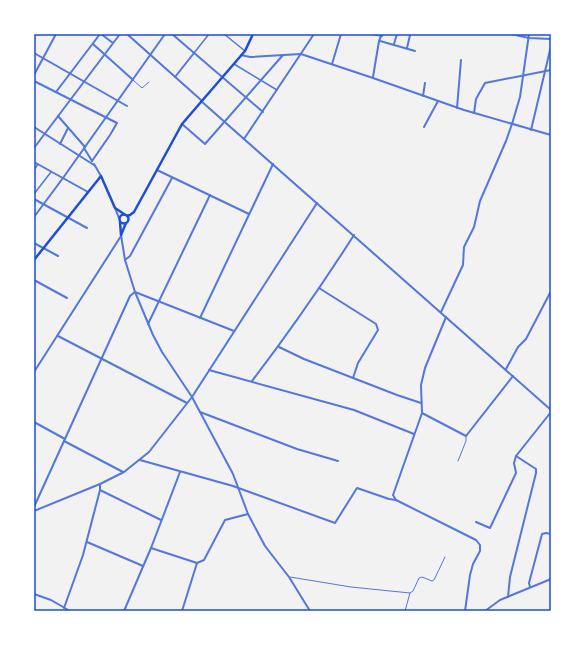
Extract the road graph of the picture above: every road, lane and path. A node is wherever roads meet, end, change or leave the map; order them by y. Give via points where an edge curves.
1 (56, 34) edge
2 (100, 34) edge
3 (120, 34) edge
4 (128, 34) edge
5 (165, 34) edge
6 (172, 34) edge
7 (209, 34) edge
8 (224, 34) edge
9 (254, 34) edge
10 (314, 34) edge
11 (341, 34) edge
12 (372, 34) edge
13 (397, 34) edge
14 (510, 34) edge
15 (530, 34) edge
16 (382, 35) edge
17 (410, 35) dead end
18 (529, 38) junction
19 (551, 39) edge
20 (379, 41) junction
21 (113, 43) junction
22 (93, 44) junction
23 (394, 45) junction
24 (551, 46) edge
25 (407, 48) junction
26 (415, 50) dead end
27 (245, 51) junction
28 (34, 53) edge
29 (194, 53) junction
30 (150, 54) junction
31 (301, 54) junction
32 (104, 55) junction
33 (241, 55) junction
34 (283, 55) junction
35 (43, 58) junction
36 (461, 60) dead end
37 (234, 63) junction
38 (332, 64) junction
39 (551, 70) edge
40 (546, 71) junction
41 (70, 73) junction
42 (34, 75) edge
43 (523, 76) junction
44 (175, 77) junction
45 (222, 77) junction
46 (373, 78) junction
47 (132, 79) junction
48 (34, 81) edge
49 (260, 81) junction
50 (84, 82) junction
51 (149, 82) dead end
52 (424, 83) dead end
53 (277, 90) junction
54 (56, 92) junction
55 (422, 96) junction
56 (246, 97) junction
57 (71, 99) junction
58 (117, 100) junction
59 (201, 100) junction
60 (438, 101) junction
61 (127, 106) dead end
62 (457, 108) junction
63 (263, 112) junction
64 (474, 113) junction
65 (58, 116) junction
66 (105, 118) junction
67 (225, 121) junction
68 (182, 124) junction
69 (512, 124) junction
70 (34, 127) edge
71 (68, 127) junction
72 (424, 127) dead end
73 (531, 130) junction
74 (44, 134) junction
75 (551, 135) edge
76 (244, 139) junction
77 (60, 144) junction
78 (84, 147) junction
79 (34, 148) edge
80 (78, 156) junction
81 (92, 161) junction
82 (34, 162) edge
83 (38, 164) junction
84 (273, 164) junction
85 (94, 165) junction
86 (34, 170) edge
87 (157, 170) junction
88 (51, 172) junction
89 (101, 176) junction
90 (63, 178) junction
91 (172, 178) junction
92 (88, 192) junction
93 (34, 194) edge
94 (210, 195) junction
95 (34, 199) edge
96 (318, 203) junction
97 (43, 204) junction
98 (115, 208) junction
99 (248, 214) junction
100 (125, 215) junction
101 (34, 217) edge
102 (68, 218) junction
103 (119, 218) junction
104 (120, 222) junction
105 (126, 223) junction
106 (87, 228) dead end
107 (121, 235) junction
108 (354, 235) junction
109 (34, 244) edge
110 (43, 248) junction
111 (58, 256) dead end
112 (34, 260) edge
113 (125, 260) junction
114 (34, 280) edge
115 (319, 288) junction
116 (135, 292) junction
117 (550, 293) dead end
118 (67, 298) dead end
119 (158, 301) junction
120 (441, 312) junction
121 (446, 317) junction
122 (200, 318) junction
123 (148, 324) junction
124 (234, 331) junction
125 (58, 336) junction
126 (279, 346) junction
127 (102, 358) junction
128 (209, 370) junction
129 (506, 370) junction
130 (34, 372) edge
131 (513, 376) junction
132 (353, 378) junction
133 (251, 382) junction
134 (192, 397) junction
135 (187, 403) junction
136 (421, 403) junction
137 (551, 411) edge
138 (200, 412) junction
139 (422, 413) junction
140 (34, 422) edge
141 (414, 434) junction
142 (466, 436) junction
143 (65, 440) junction
144 (516, 456) junction
145 (140, 460) junction
146 (338, 461) dead end
147 (458, 461) dead end
148 (124, 472) junction
149 (180, 472) junction
150 (100, 484) junction
151 (238, 489) junction
152 (100, 490) junction
153 (396, 500) junction
154 (34, 507) edge
155 (34, 511) edge
156 (248, 514) junction
157 (161, 520) junction
158 (476, 522) dead end
159 (551, 534) edge
160 (86, 542) junction
161 (151, 548) junction
162 (445, 557) dead end
163 (197, 563) junction
164 (143, 566) junction
165 (289, 577) junction
166 (551, 579) edge
167 (530, 587) junction
168 (410, 593) junction
169 (34, 594) edge
170 (508, 597) junction
171 (64, 608) junction
172 (70, 611) edge
173 (124, 611) edge
174 (182, 611) edge
175 (310, 611) edge
176 (405, 611) edge
177 (465, 611) edge
178 (485, 611) edge

1 - 35 street
2 - 21 street
2 - 22 street
3 - 21 street
4 - 30 street
5 - 30 street
6 - 29 street
7 - 29 street
8 - 27 street
9 - 27 main road
10 - 31 street
11 - 38 street
12 - 16 street
13 - 23 street
14 - 18 street
15 - 18 street
16 - 20 street
17 - 25 street
18 - 19 street
18 - 43 street
20 - 23 street
20 - 46 street
21 - 32 street
22 - 32 street
22 - 41 street
23 - 25 street
24 - 40 street
25 - 26 street
27 - 33 main road
28 - 35 street
29 - 44 street
29 - 45 street
30 - 44 street
30 - 47 street
31 - 34 street
31 - 38 street
31 - 53 street
32 - 47 street
32 - 50 street
33 - 34 street
33 - 37 main road
34 - 49 street
35 - 41 street
35 - 42 street
36 - 62 street
37 - 45 main road
37 - 49 street
38 - 46 street
39 - 40 street
40 - 43 street
40 - 73 street
41 - 50 street
41 - 54 street
43 - 64 street via 485,83 476,99
43 - 69 street
44 - 59 street
45 - 56 street
45 - 59 main road
46 - 55 street
47 - 51 lane via 142,88
47 - 58 street
48 - 54 street
49 - 53 street
49 - 56 street
50 - 57 street
50 - 58 street
52 - 55 street
53 - 63 street
54 - 57 street
55 - 60 street
56 - 63 street
56 - 67 street
57 - 65 street
57 - 66 street
58 - 61 street
58 - 66 street
59 - 67 street
59 - 68 main road
60 - 62 street
60 - 72 street
62 - 64 street
63 - 76 street
64 - 69 street
65 - 71 street
65 - 74 street
66 - 78 street
66 - 81 street via 117,123
67 - 68 street via 205,144
67 - 76 street
68 - 87 main road
69 - 73 street
69 - 120 street via 480,201 474,227 464,247 463,265
70 - 74 street
71 - 77 street
71 - 78 street
73 - 75 street
74 - 77 street
74 - 79 street
76 - 84 street
77 - 80 street
78 - 80 street
78 - 81 street
80 - 85 street
80 - 90 street
81 - 85 street
82 - 83 street
83 - 86 street
83 - 88 street
84 - 96 street
84 - 99 street
85 - 89 street
87 - 91 street
87 - 100 main road via 134,212
88 - 90 street
88 - 93 street
89 - 92 main road
89 - 98 main road
90 - 92 street
90 - 97 street
91 - 94 street
91 - 113 street via 130,256
92 - 102 main road
94 - 99 street
94 - 119 street
95 - 97 street
96 - 108 street
96 - 124 street
97 - 101 street
97 - 102 street
98 - 100 main road
98 - 103 street
99 - 122 street
100 - 103 main road
100 - 105 main road via 128,219
102 - 106 street
102 - 110 main road
103 - 104 main road
104 - 105 main road
104 - 107 main road
105 - 107 main road
107 - 113 street
107 - 125 street
108 - 115 street
108 - 120 street
109 - 110 street
110 - 111 street
110 - 112 main road
113 - 116 street
114 - 118 street
115 - 126 street
115 - 132 street via 376,324 378,330 358,363
116 - 119 street
116 - 123 street
116 - 127 street via 130,296
117 - 129 street
119 - 122 street
119 - 123 street
120 - 121 street
121 - 129 street
121 - 136 street via 425,368
122 - 124 street
123 - 134 street via 162,352
124 - 128 street
125 - 127 street
125 - 130 street
126 - 132 street via 304,359
126 - 133 street
127 - 135 street
127 - 143 street
128 - 133 street
128 - 134 street
129 - 131 street
131 - 137 street
131 - 142 street
132 - 136 street
133 - 141 street via 354,410
134 - 135 street
134 - 138 street
135 - 145 street
136 - 139 street
137 - 144 street
138 - 146 street via 297,449
138 - 151 street via 233,474
139 - 141 street
139 - 142 street
140 - 143 street
141 - 153 street via 393,495
142 - 147 lane
143 - 148 street
143 - 154 street
144 - 158 street via 516,473 490,528
144 - 170 street via 536,469 536,473 510,576
145 - 148 street
145 - 149 street
148 - 150 street
149 - 151 street
149 - 157 street
150 - 152 street
150 - 155 street
151 - 153 street via 336,523 357,488
151 - 156 street
152 - 157 street
152 - 160 street
153 - 177 street via 476,540 480,545 470,575
156 - 163 street via 225,520 204,560
156 - 165 street via 265,546
157 - 161 street
159 - 167 street via 542,534
160 - 164 street
160 - 171 street
161 - 163 street
161 - 164 street
162 - 168 lane via 434,580 419,578
163 - 174 street
164 - 173 street
165 - 168 lane
165 - 175 street
166 - 167 street
167 - 170 street
168 - 176 lane
169 - 171 street
170 - 178 street
171 - 172 street

